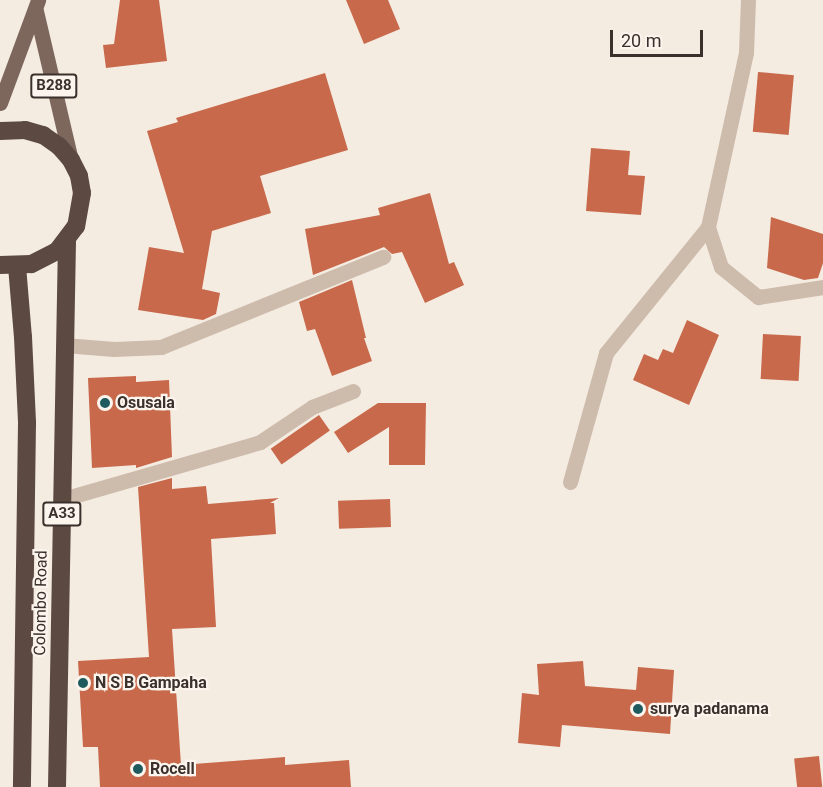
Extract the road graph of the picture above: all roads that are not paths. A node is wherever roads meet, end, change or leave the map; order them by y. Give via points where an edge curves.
1 (748, 0) edge
2 (37, 5) edge
3 (0, 103) edge
4 (0, 131) edge
5 (71, 160) junction
6 (708, 227) junction
7 (67, 240) junction
8 (382, 257) dead end
9 (8, 265) edge
10 (823, 287) edge
11 (64, 345) junction
12 (353, 391) dead end
13 (570, 482) dead end
14 (63, 499) junction
15 (22, 787) edge
16 (57, 787) edge

1 - 6 street via 746,52
2 - 3 main road, B288
2 - 5 main road, B288
4 - 5 highway via 25,130 44,135
5 - 7 highway via 82,193 76,226
6 - 10 street via 721,267 758,297
6 - 13 street via 606,353
7 - 9 highway via 45,258
7 - 11 highway, Colombo Road / A33
8 - 11 street via 161,347
9 - 15 highway, Colombo Road / A33 via 23,337 27,423
11 - 14 highway, Colombo Road / A33
12 - 14 street via 312,407 260,442
14 - 16 highway, Colombo Road / A33

